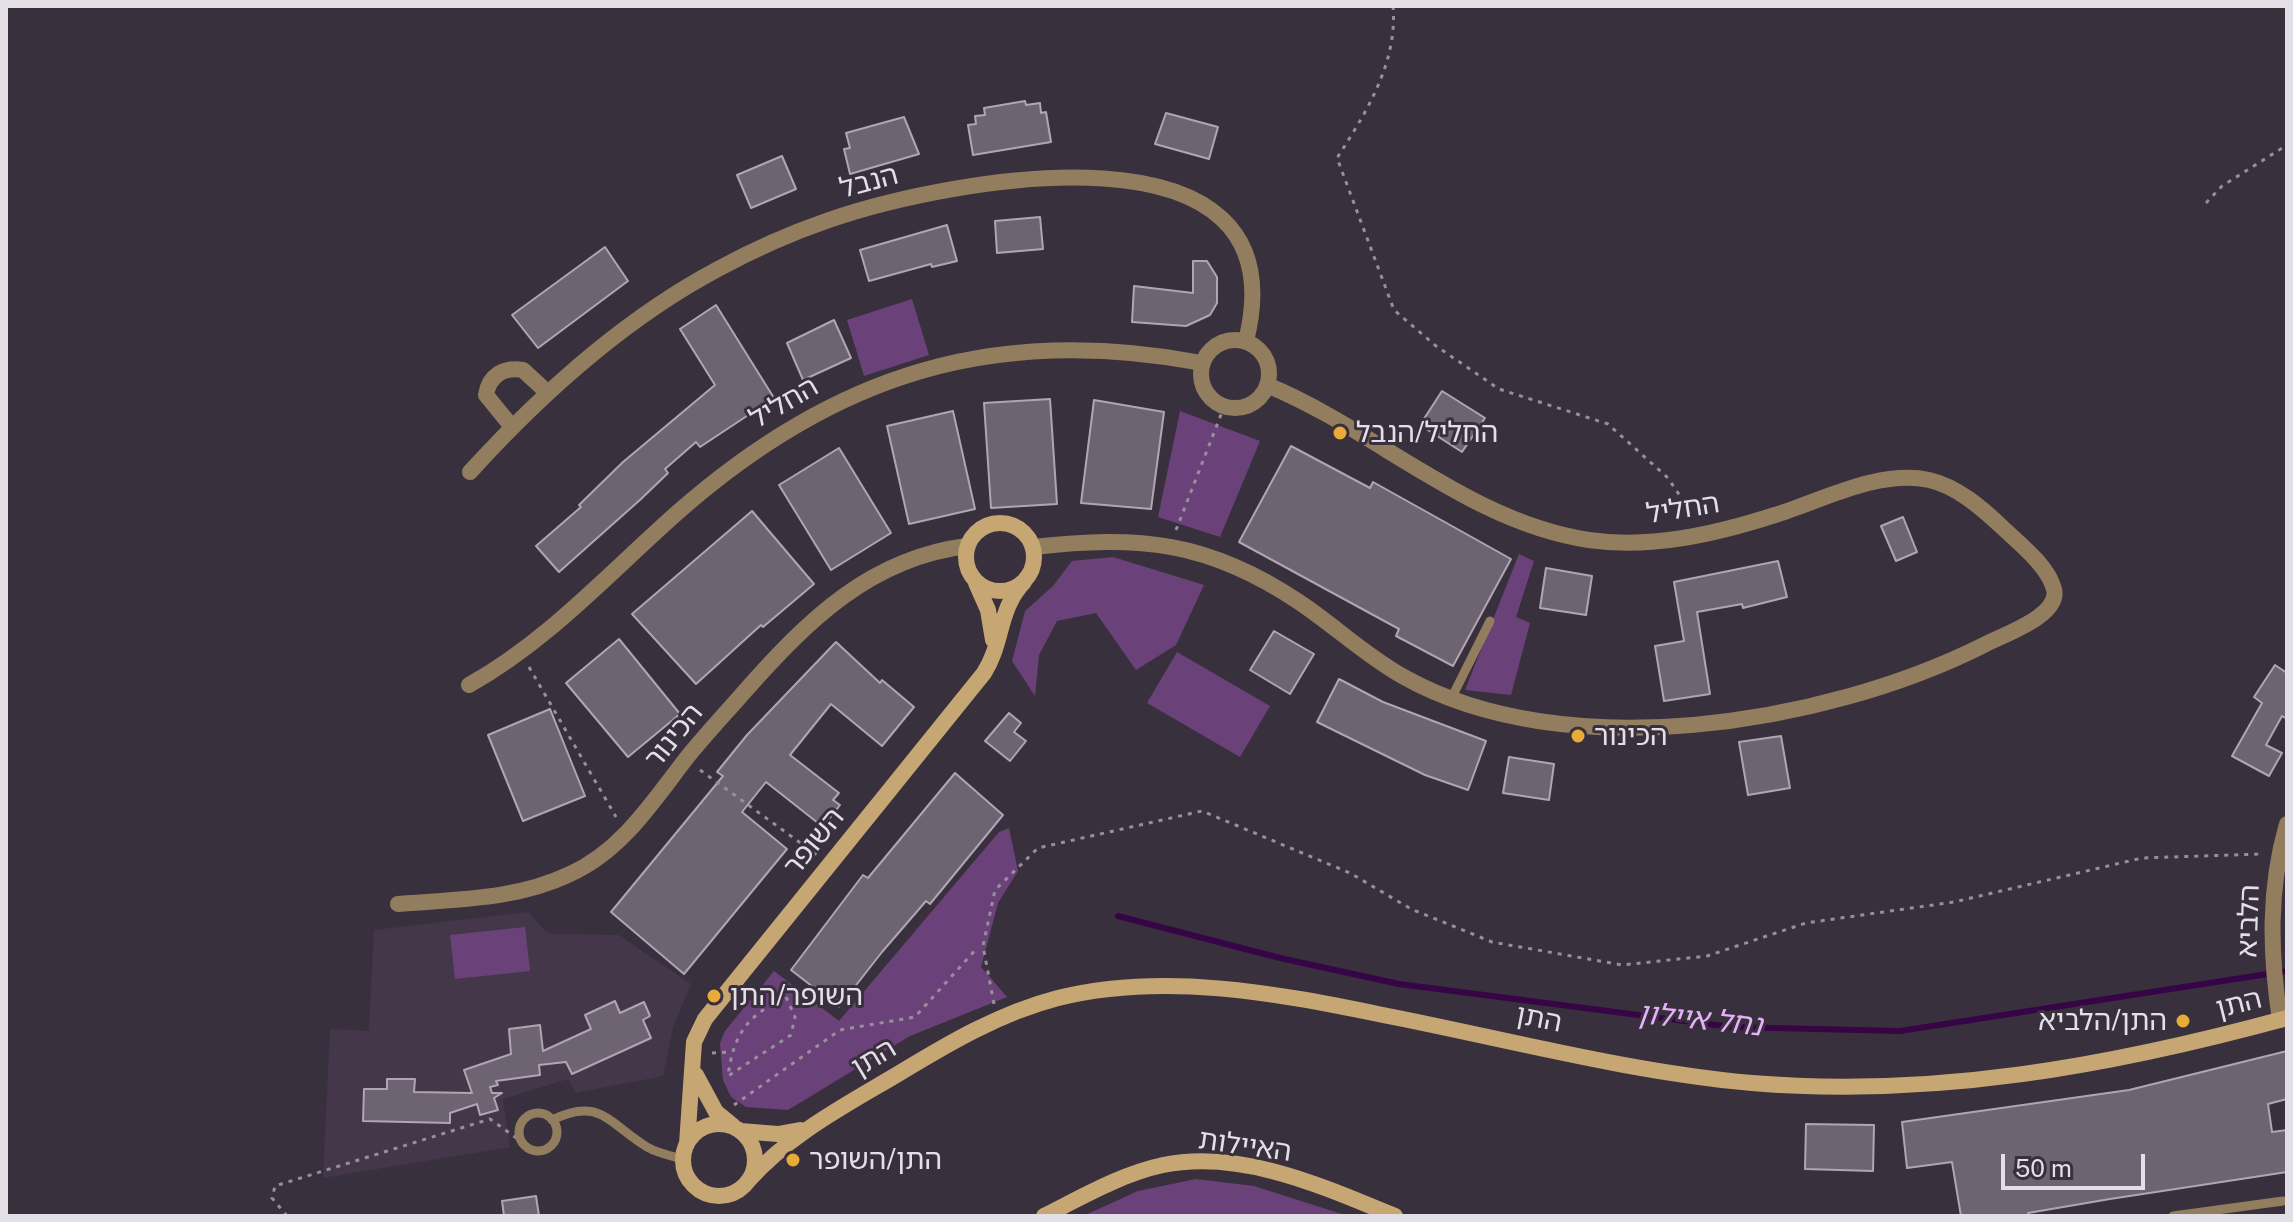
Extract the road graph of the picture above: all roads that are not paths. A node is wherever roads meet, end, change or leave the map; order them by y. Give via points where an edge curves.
1 (1246, 341) junction
2 (1202, 363) junction
3 (1267, 385) junction
4 (548, 393) junction
5 (512, 427) junction
6 (470, 472) dead end
7 (967, 546) junction
8 (1033, 547) junction
9 (975, 581) junction
10 (1024, 582) junction
11 (1490, 621) dead end
12 (993, 657) junction
13 (469, 685) dead end
14 (1451, 699) junction
15 (2287, 824) edge
16 (398, 904) dead end
17 (2284, 1019) edge
18 (693, 1066) junction
19 (552, 1120) junction
20 (810, 1127) junction
21 (738, 1130) junction
22 (685, 1152) junction
23 (748, 1181) junction
24 (2283, 1201) dead end
25 (2212, 1214) edge
26 (1044, 1216) edge
27 (1395, 1216) edge
28 (2173, 1216) edge

1 - 2 street via 1220,343
1 - 3 street via 1266,359
1 - 4 street, הנבל via 1254,302 1246,255 1220,215 1202,201 1135,181 1003,182 883,204 775,241 673,295
2 - 3 street via 1203,389 1224,407 1249,405
2 - 13 street, החליל via 1118,351 1006,353 901,375 849,396 804,418 719,477 569,614 521,653
3 - 14 street, החליל via 1313,405 1506,516 1591,540 1681,538 1762,519 1876,482 1928,479 1973,502 2040,567 2055,599 2047,612 1970,651 1870,688 1708,724 1558,726 1512,719
4 - 5 street, הנבל
4 - 5 street via 523,370 503,370 494,376 486,395
5 - 6 street, הנבל
7 - 8 street via 980,529 1001,523 1021,530
7 - 9 street via 967,567
7 - 16 street, הכינור via 907,559 835,601 785,646 626,834 573,873 529,891
8 - 10 street via 1034,563
8 - 14 street via 1107,539 1170,546 1222,562 1267,583 1401,676
9 - 10 street via 999,591
9 - 12 street via 990,617
10 - 12 street, השופר via 1006,607
11 - 14 lane
12 - 18 street, השופר via 705,1019 694,1042
15 - 17 street, הלביא via 2272,904 2271,962
17 - 20 street, התן via 2042,1074 1848,1087 1707,1078 1315,1001 1205,988 1096,991 997,1019
18 - 21 street via 701,1089
18 - 22 street, השופר
19 - 19 lane via 541,1114 529,1116 519,1130 522,1142 531,1150 548,1148 557,1131
19 - 22 lane via 573,1110 593,1110 648,1148
20 - 21 street, התן via 778,1134
20 - 23 street, התן via 778,1149
21 - 22 street via 709,1126 698,1131
21 - 23 street via 754,1155
22 - 23 street via 689,1181 707,1194 729,1194
24 - 25 lane
25 - 28 lane
26 - 27 street, האיילות via 1132,1174 1195,1161 1298,1179

